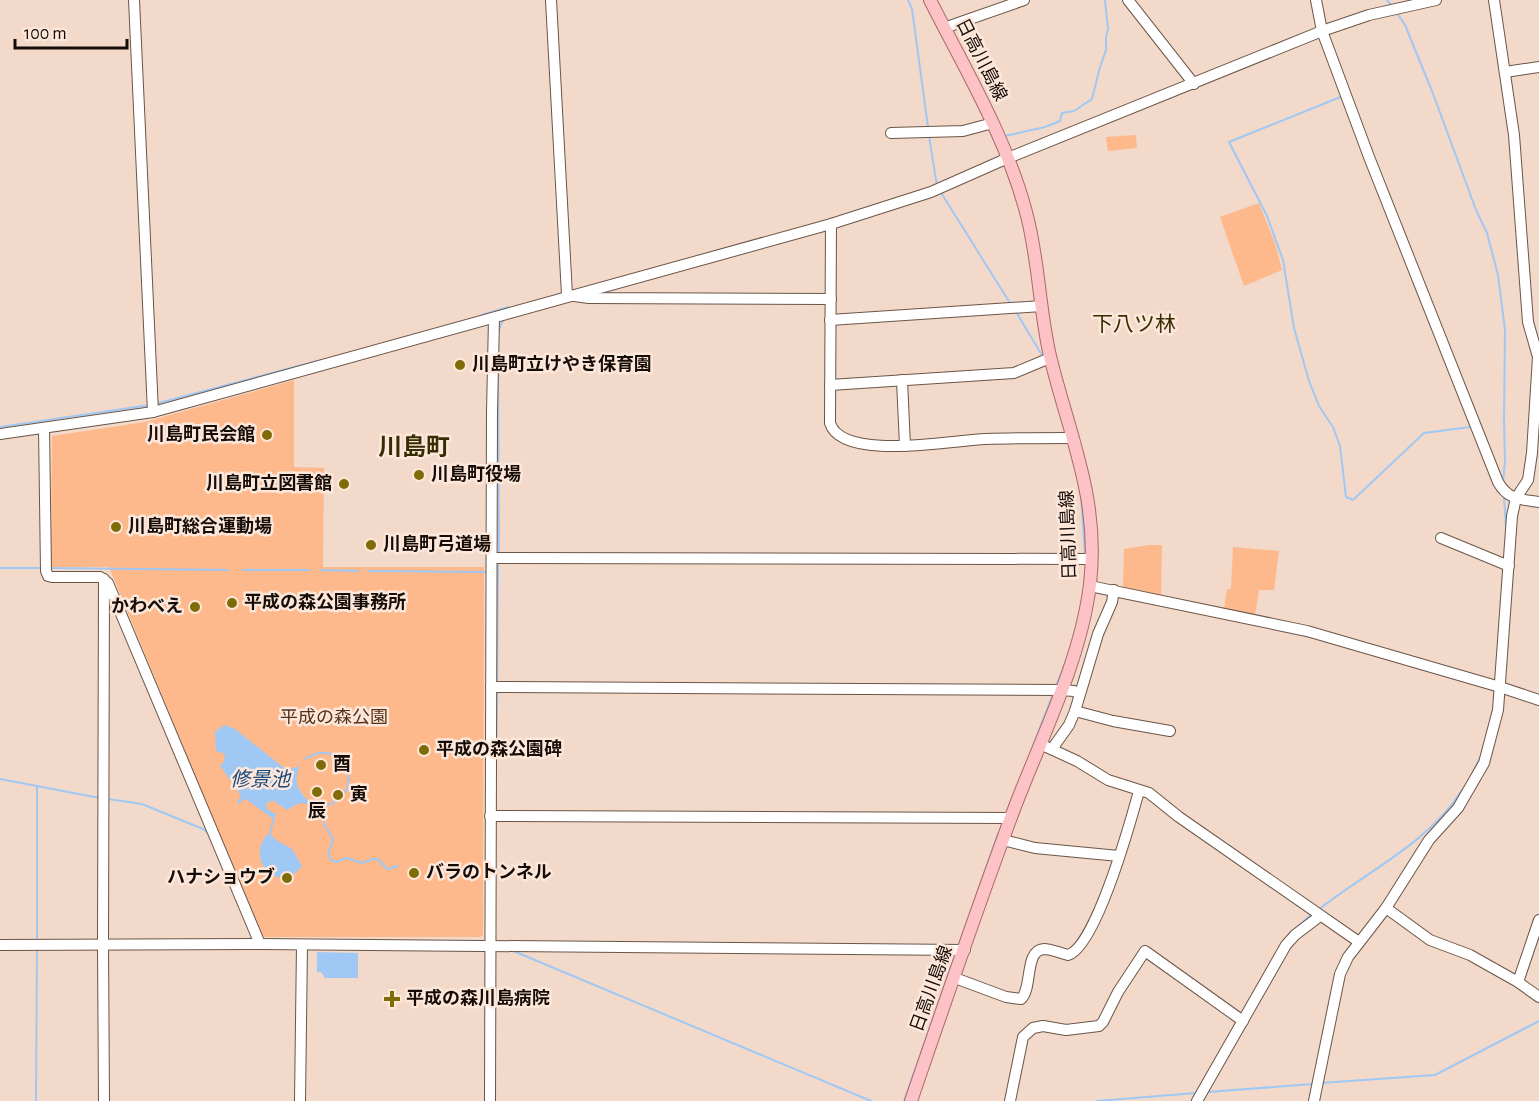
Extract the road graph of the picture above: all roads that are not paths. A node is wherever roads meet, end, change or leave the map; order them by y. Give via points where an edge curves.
1 (134, 0) edge
2 (550, 0) edge
3 (930, 0) edge
4 (1024, 0) edge
5 (1128, 0) edge
6 (1316, 0) edge
7 (1436, 0) edge
8 (1494, 0) edge
9 (944, 27) junction
10 (1322, 31) junction
11 (1539, 67) edge
12 (1505, 72) junction
13 (1194, 84) junction
14 (993, 123) junction
15 (891, 133) dead end
16 (1008, 159) junction
17 (831, 224) junction
18 (567, 296) junction
19 (831, 299) junction
20 (1042, 306) junction
21 (494, 318) junction
22 (830, 320) junction
23 (1050, 357) junction
24 (902, 380) junction
25 (830, 385) junction
26 (153, 412) junction
27 (44, 428) junction
28 (0, 435) edge
29 (1536, 435) edge
30 (1073, 438) junction
31 (905, 446) junction
32 (1516, 498) junction
33 (1539, 502) edge
34 (1441, 538) dead end
35 (492, 558) junction
36 (1092, 559) junction
37 (1509, 566) junction
38 (104, 578) junction
39 (1090, 586) junction
40 (1114, 590) junction
41 (1081, 629) junction
42 (1098, 634) junction
43 (491, 687) junction
44 (1500, 687) junction
45 (1061, 690) junction
46 (1079, 694) junction
47 (1539, 700) edge
48 (1075, 711) junction
49 (1170, 731) dead end
50 (1046, 746) junction
51 (1139, 790) junction
52 (490, 816) junction
53 (1011, 818) junction
54 (1003, 840) junction
55 (1119, 856) junction
56 (1386, 908) junction
57 (1320, 916) junction
58 (1539, 920) edge
59 (1359, 942) junction
60 (260, 944) junction
61 (0, 945) edge
62 (103, 945) junction
63 (302, 945) junction
64 (490, 947) junction
65 (965, 950) junction
66 (955, 978) junction
67 (1518, 982) junction
68 (1539, 998) edge
69 (1243, 1021) junction
70 (104, 1101) edge
71 (300, 1101) edge
72 (490, 1101) edge
73 (912, 1101) edge
74 (1010, 1101) edge
75 (1197, 1101) edge
76 (1314, 1101) edge

1 - 26 street
2 - 18 street
3 - 9 main road, 日高川島線
4 - 9 street
5 - 13 street
6 - 10 street
7 - 10 street via 1369,15
8 - 12 street
9 - 14 main road, 日高川島線
10 - 13 street
10 - 32 street via 1497,481 1503,492
11 - 12 street
12 - 29 street via 1514,135 1528,322 1538,357
13 - 16 street
14 - 15 street via 963,131
14 - 16 main road, 日高川島線
16 - 17 street via 931,192
16 - 20 main road, 日高川島線 via 1026,212
17 - 18 street
17 - 19 street
18 - 19 street
18 - 21 street
19 - 22 street
20 - 22 street
20 - 23 main road, 日高川島線
21 - 26 street
21 - 35 street
22 - 25 street
23 - 24 street via 1014,373
23 - 30 main road, 日高川島線
24 - 25 street
24 - 31 street
25 - 31 street via 830,423 841,436 856,443
26 - 27 street
27 - 28 street
27 - 38 street via 48,576
29 - 32 street via 1528,480
30 - 31 street via 983,439
30 - 36 main road, 日高川島線 via 1085,479
32 - 33 street
32 - 37 street
34 - 37 street
35 - 36 street
35 - 43 street
36 - 39 main road, 日高川島線
37 - 44 street
38 - 60 street
38 - 62 street
39 - 40 street
39 - 41 main road, 日高川島線
40 - 42 street
40 - 44 street via 1306,631
41 - 42 street
41 - 45 main road, 日高川島線
42 - 46 street
43 - 45 street
43 - 52 street
44 - 47 street
44 - 56 street via 1484,763 1458,808 1429,840
45 - 46 street
45 - 50 main road, 日高川島線
46 - 48 street
48 - 49 street
48 - 50 street
50 - 51 street via 1108,780
50 - 53 main road, 日高川島線
51 - 55 street
51 - 57 street via 1149,793
52 - 53 street
52 - 64 street
53 - 54 main road, 日高川島線
54 - 55 street via 1051,850
54 - 65 main road, 日高川島線
55 - 66 street via 1104,898 1080,944 1068,955 1046,949 1036,953 1028,968 1026,995 1021,999
56 - 59 street
56 - 67 street via 1430,940 1470,955
57 - 59 street
57 - 69 street via 1286,945
58 - 67 street
59 - 76 street via 1340,974
60 - 62 street
60 - 63 street
61 - 62 street
62 - 70 street
63 - 64 street
63 - 71 street
64 - 65 street
64 - 72 street
65 - 66 main road, 日高川島線
66 - 73 main road, 日高川島線
67 - 68 street
69 - 74 street via 1145,951 1099,1026 1065,1030 1042,1026 1023,1037
69 - 75 street

